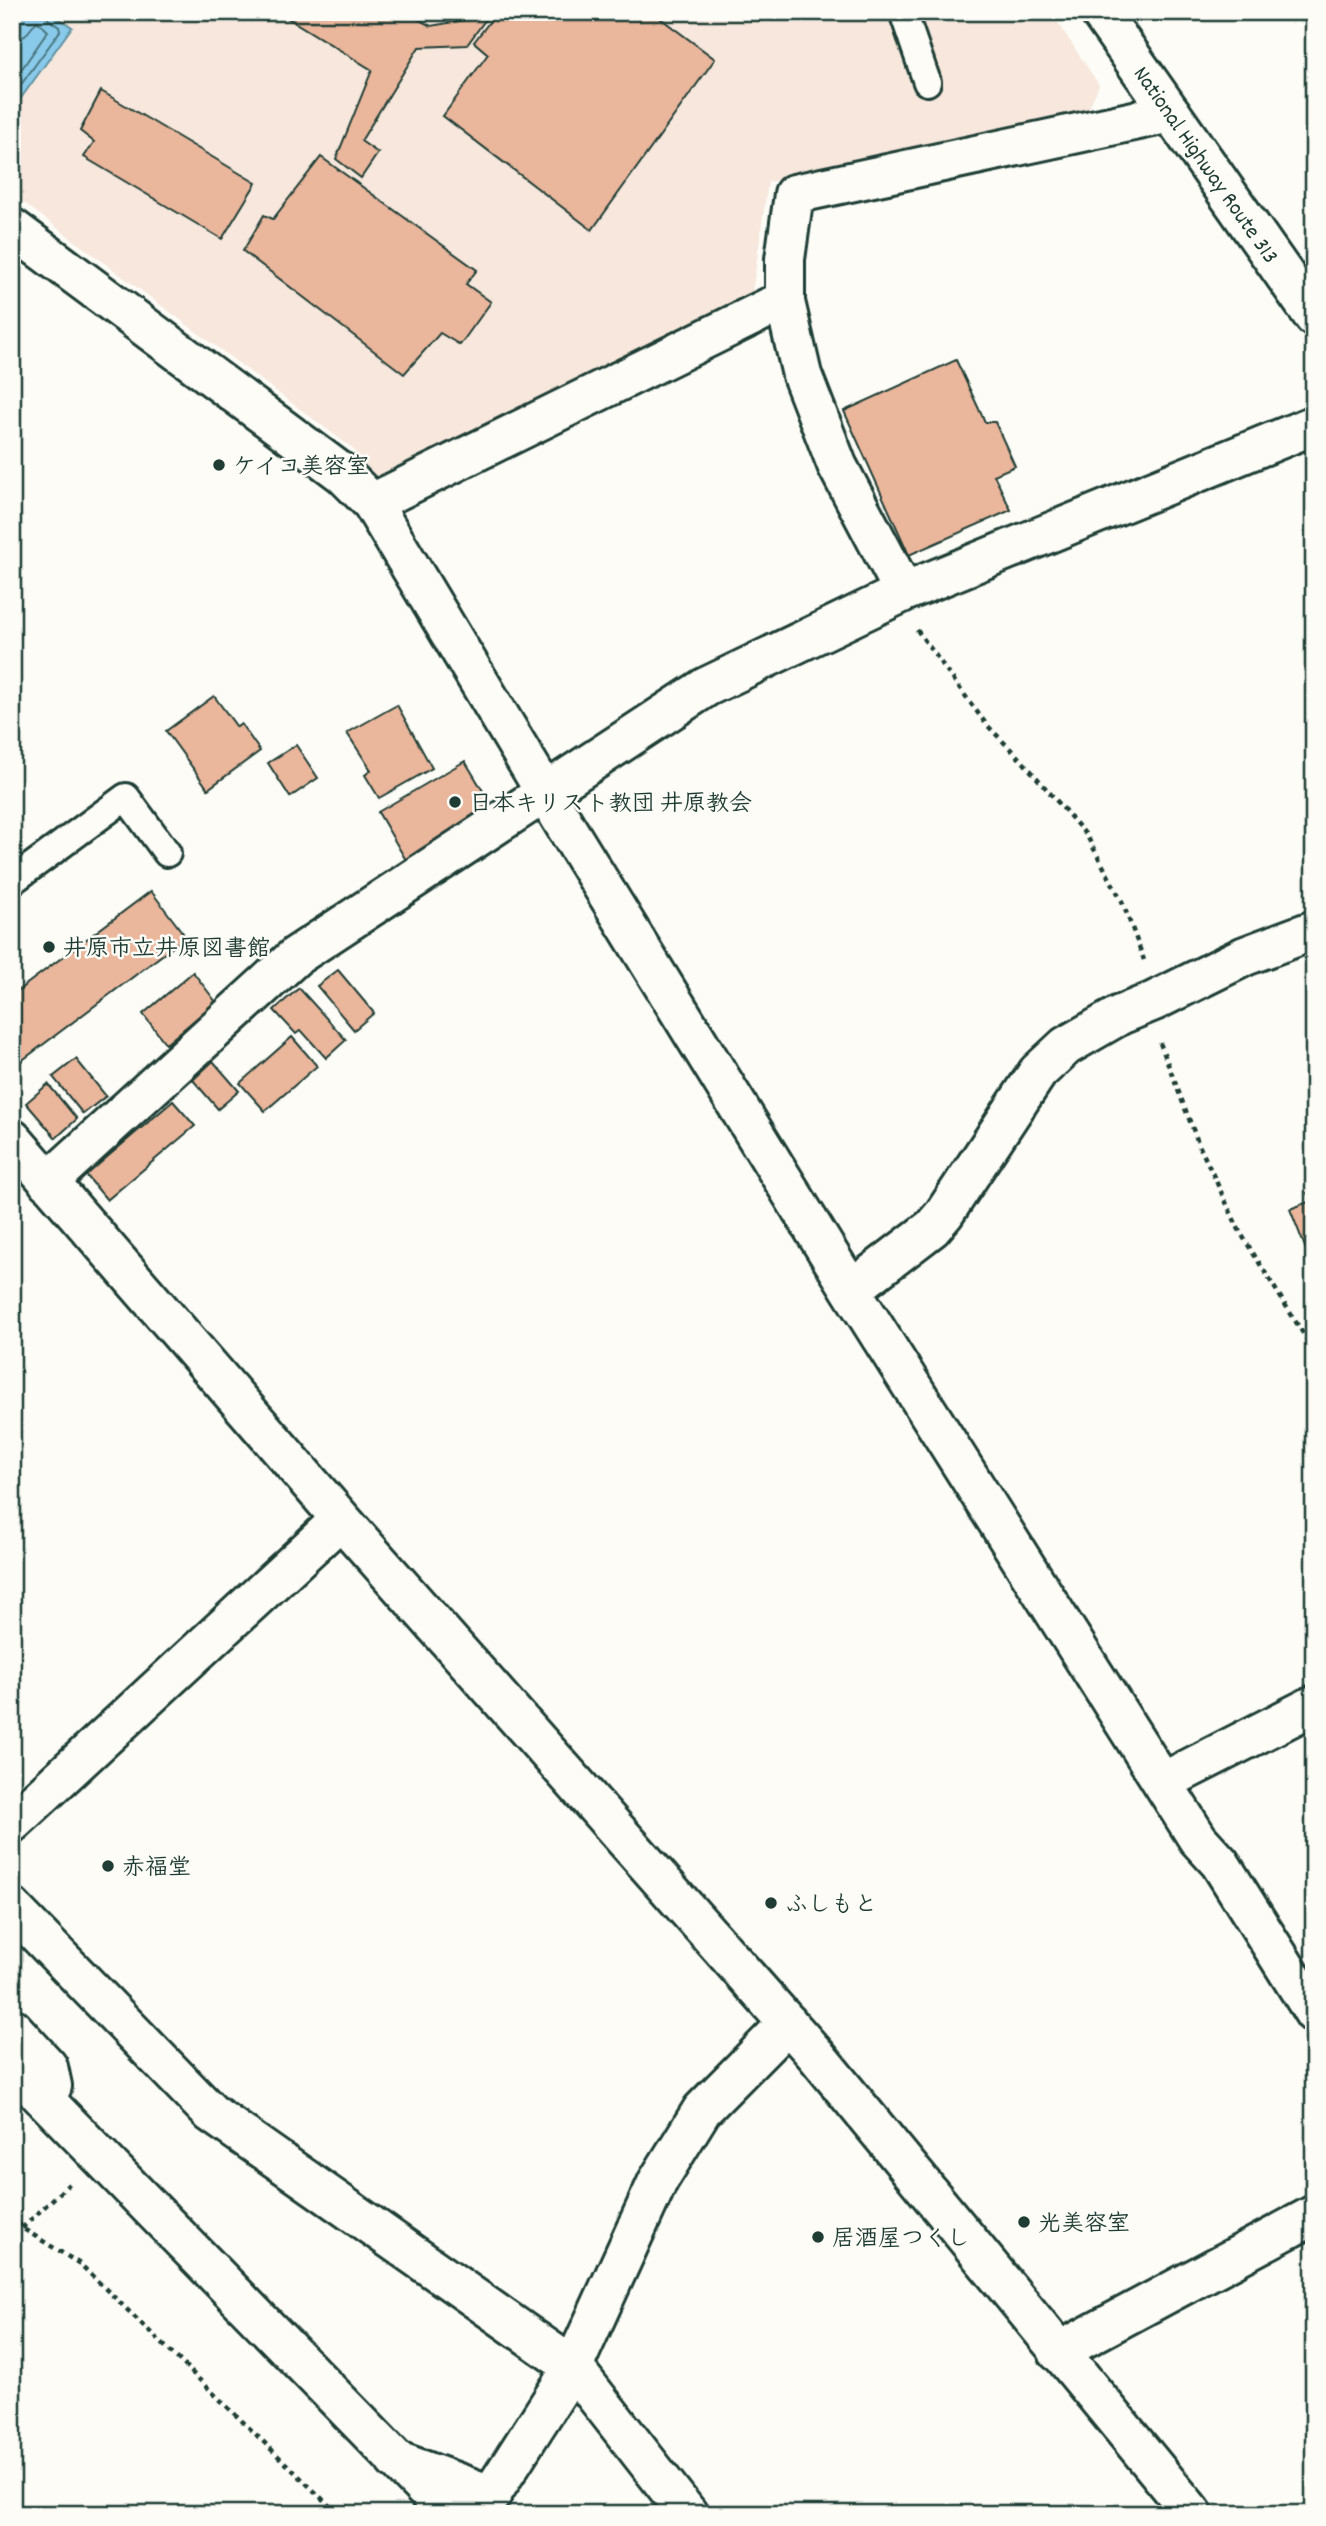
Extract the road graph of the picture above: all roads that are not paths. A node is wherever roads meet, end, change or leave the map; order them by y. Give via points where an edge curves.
1 (903, 12) edge
2 (1100, 12) edge
3 (927, 82) dead end
4 (1171, 113) junction
5 (12, 228) edge
6 (785, 302) junction
7 (1314, 317) edge
8 (1314, 425) edge
9 (372, 503) junction
10 (899, 595) junction
11 (546, 794) junction
12 (167, 853) dead end
13 (12, 881) edge
14 (1314, 930) edge
15 (12, 1139) edge
16 (48, 1182) junction
17 (851, 1290) junction
18 (341, 1518) junction
19 (1314, 1705) edge
20 (1163, 1782) junction
21 (12, 1823) edge
22 (12, 1908) edge
23 (1314, 2013) edge
24 (788, 2023) junction
25 (12, 2028) edge
26 (12, 2066) edge
27 (57, 2112) junction
28 (1314, 2215) edge
29 (1058, 2352) junction
30 (573, 2367) junction
31 (395, 2460) junction
32 (449, 2514) edge
33 (688, 2514) edge
34 (1193, 2514) edge

1 - 3 lane
2 - 4 main road, National Highway Route 313
4 - 6 main road via 794,194
4 - 7 main road, National Highway Route 313
5 - 9 main road via 344,474
6 - 9 main road
6 - 10 main road via 802,375 837,465
8 - 10 main road
9 - 11 main road
10 - 11 main road via 706,687
11 - 16 main road via 296,956
11 - 17 main road
12 - 13 lane via 126,797
14 - 17 main road via 1245,956 1066,1046 1038,1072 932,1228
15 - 16 main road
16 - 18 main road
17 - 20 main road
18 - 21 main road
18 - 24 main road
19 - 20 main road
20 - 23 main road
22 - 30 main road via 211,2113
24 - 29 main road
24 - 30 main road via 702,2109 658,2181
25 - 27 main road via 48,2067
26 - 27 main road
27 - 31 main road
28 - 29 main road
29 - 34 main road
30 - 31 main road via 491,2495
30 - 33 main road
31 - 32 main road

